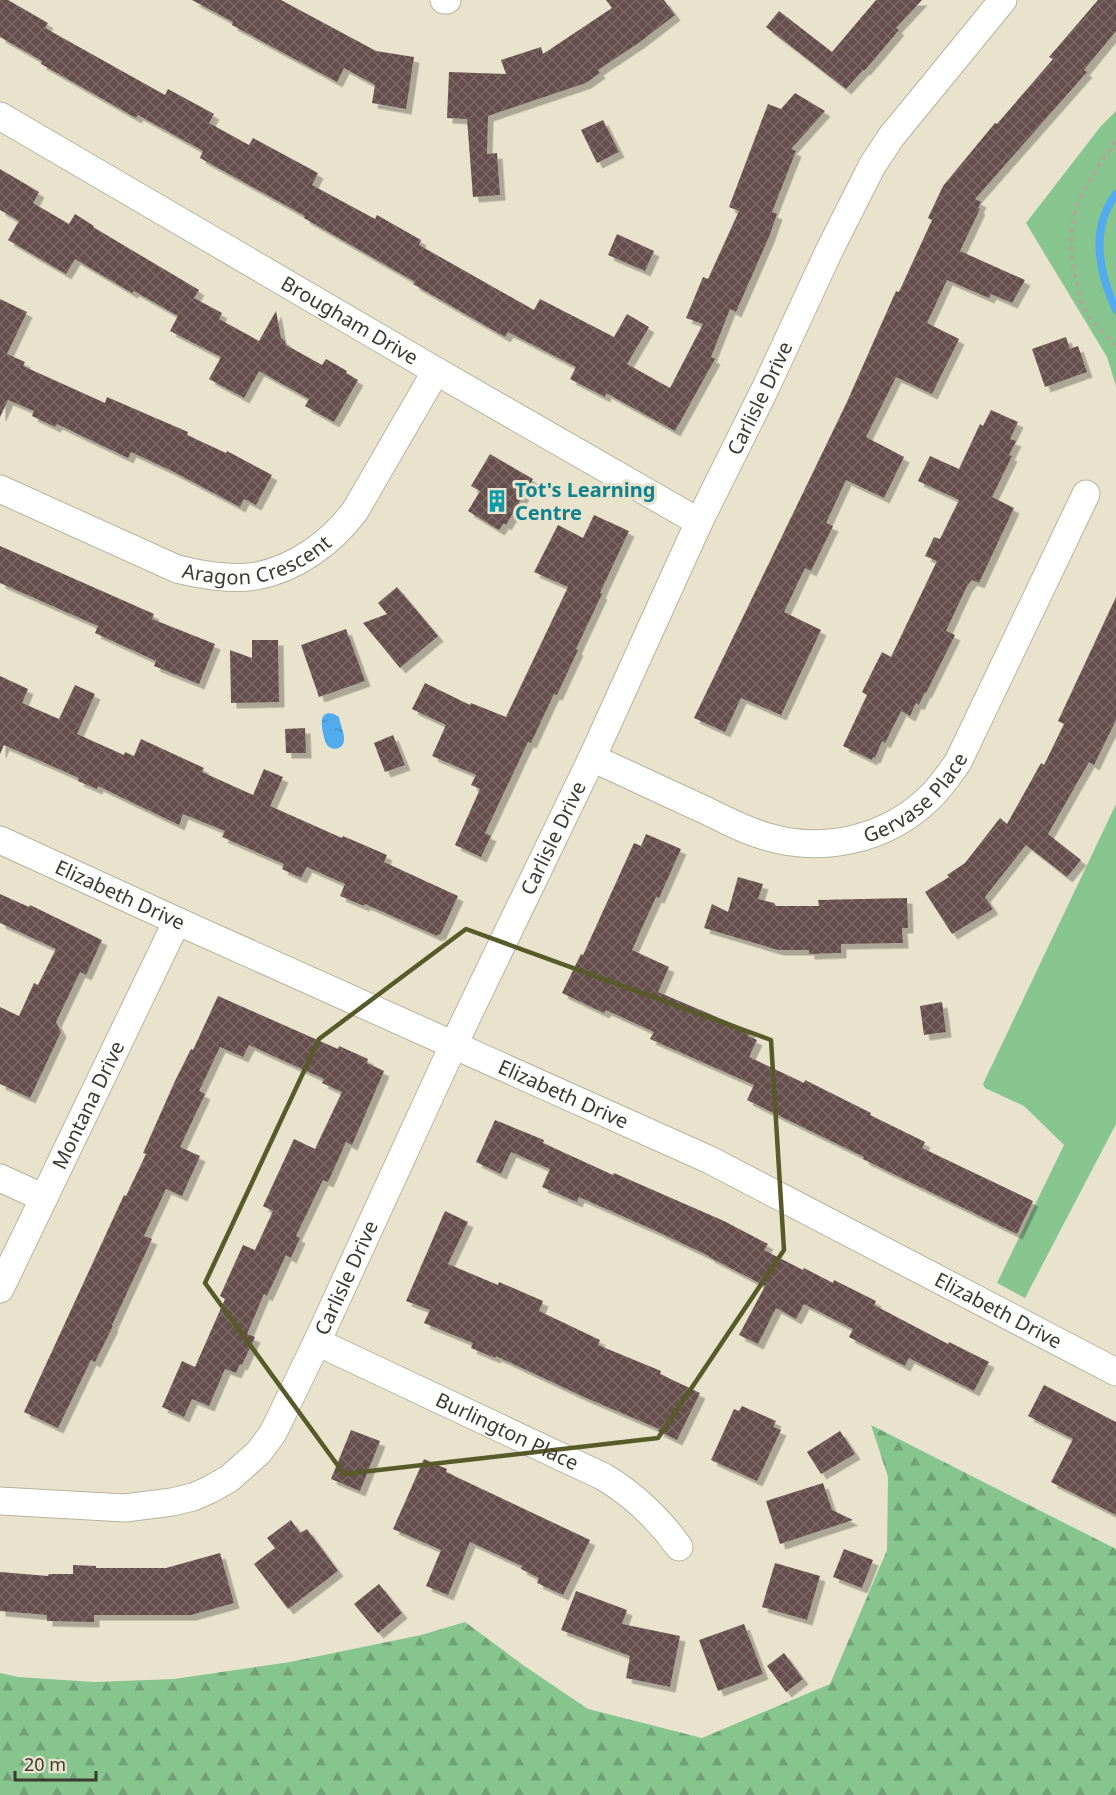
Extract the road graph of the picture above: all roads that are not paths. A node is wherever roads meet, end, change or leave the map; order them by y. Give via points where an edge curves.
1 (1003, 0) edge
2 (0, 116) edge
3 (436, 371) junction
4 (0, 489) edge
5 (1086, 494) dead end
6 (699, 522) junction
7 (592, 758) junction
8 (0, 840) edge
9 (177, 921) junction
10 (453, 1046) junction
11 (0, 1178) edge
12 (44, 1198) junction
13 (0, 1289) edge
14 (316, 1342) junction
15 (1116, 1372) edge
16 (0, 1501) edge
17 (679, 1547) dead end

1 - 6 street, Carlisle Drive via 891,137 872,166
2 - 3 street, Brougham Drive
3 - 4 street, Aragon Crescent via 346,523 301,559 271,572 224,577 177,569
3 - 6 street, Brougham Drive
5 - 7 street, Gervase Place via 958,762 925,802 898,822 833,843 782,841 753,832
6 - 7 street, Carlisle Drive
7 - 10 street, Carlisle Drive
8 - 9 street, Elizabeth Drive
9 - 10 street, Elizabeth Drive
9 - 12 street, Montana Drive
10 - 14 street, Carlisle Drive
10 - 15 street, Elizabeth Drive via 710,1160
11 - 12 street
12 - 13 street, Montana Drive
14 - 16 street, Carlisle Drive via 266,1443 246,1466 212,1489 172,1503 125,1508
14 - 17 street, Burlington Place via 620,1486 658,1520

